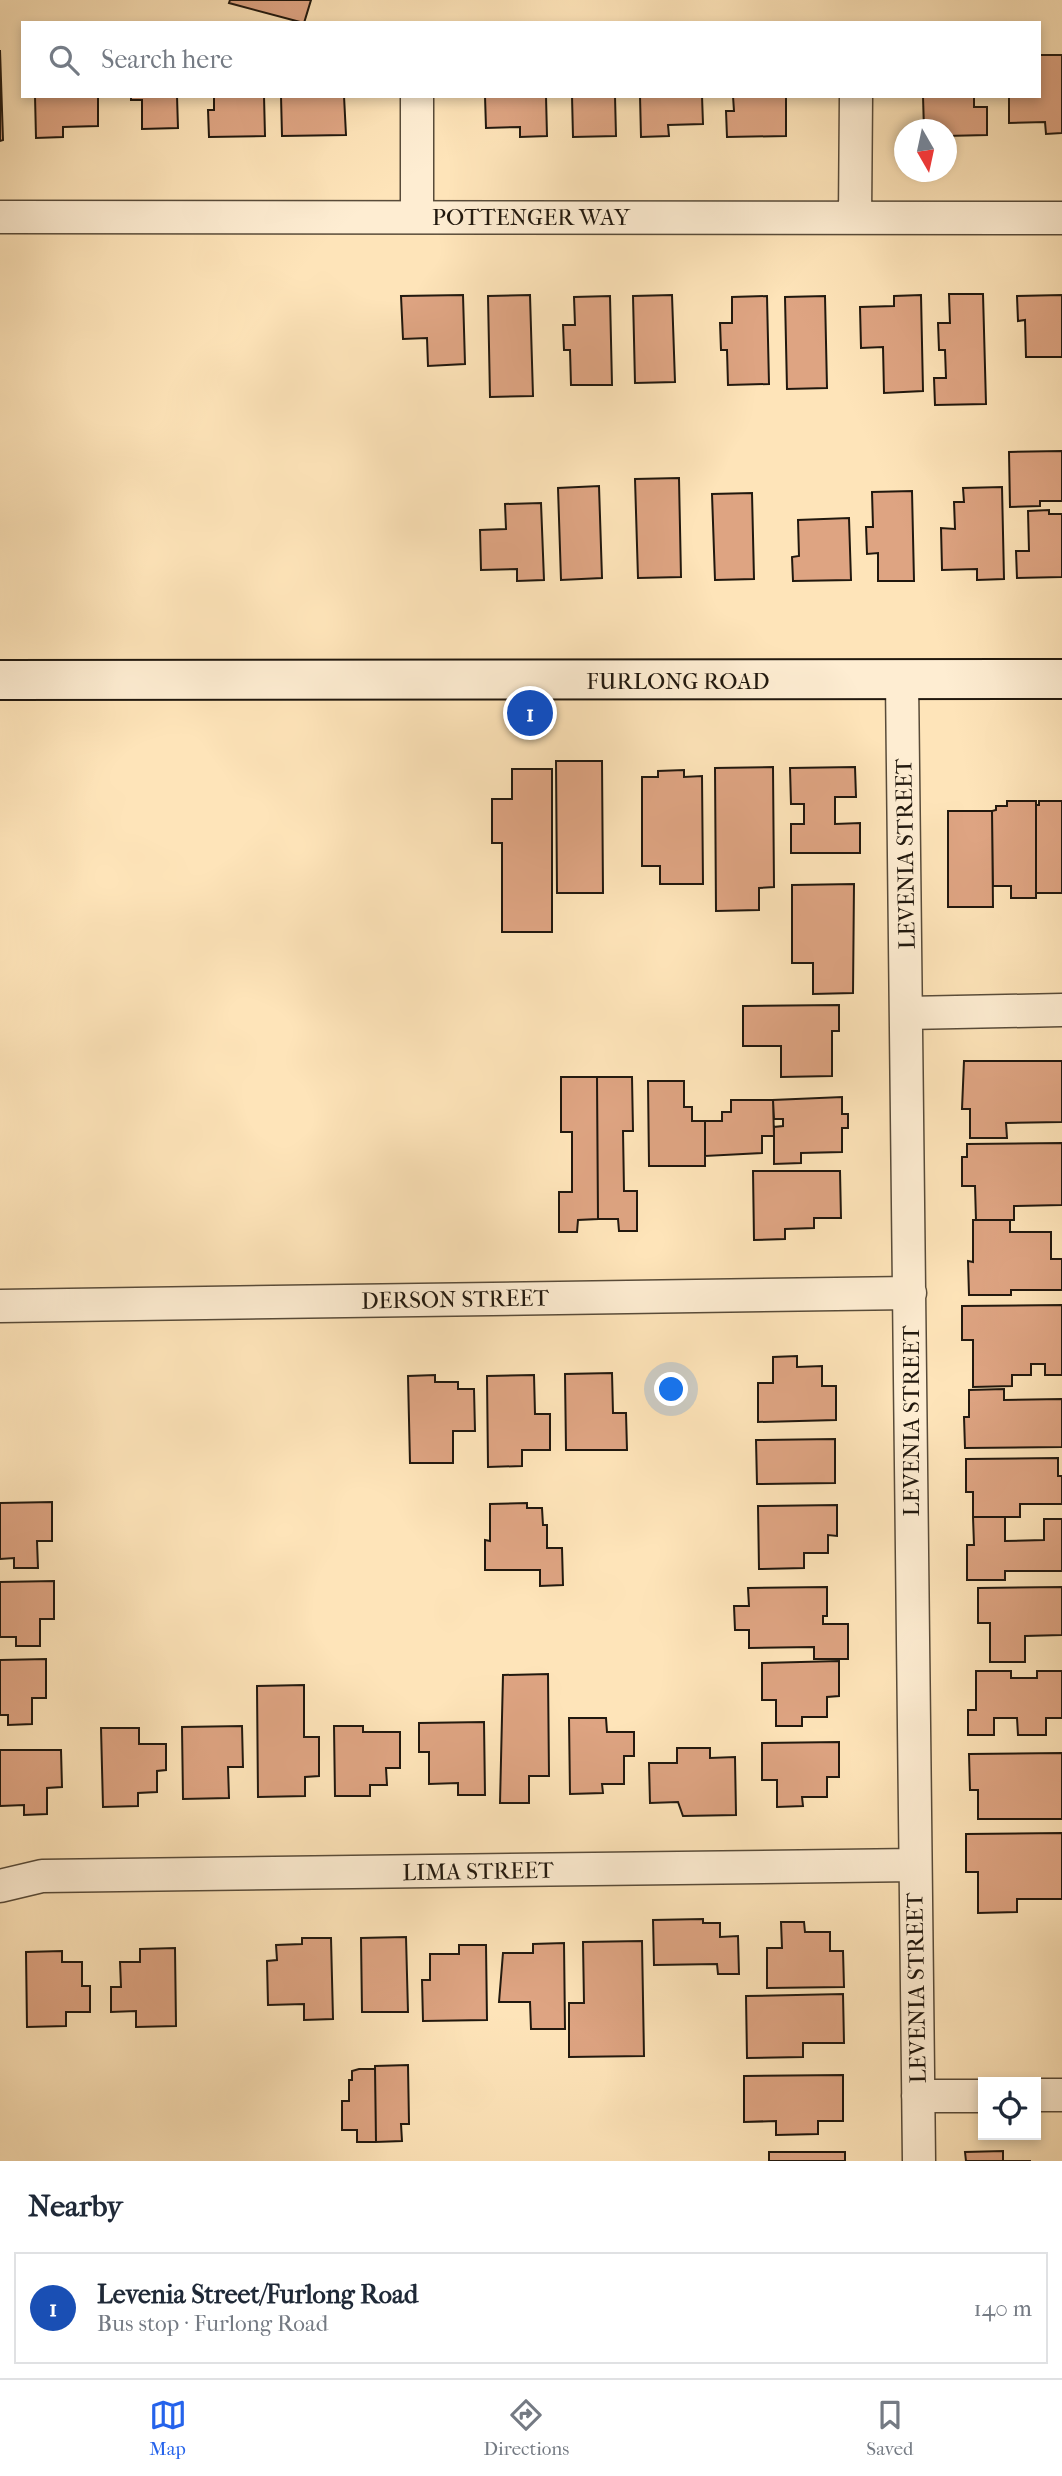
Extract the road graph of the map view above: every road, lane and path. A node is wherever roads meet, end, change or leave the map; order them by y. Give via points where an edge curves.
1 (417, 98) edge
2 (856, 98) edge
3 (417, 216) junction
4 (0, 217) edge
5 (855, 217) junction
6 (1062, 218) edge
7 (1062, 679) edge
8 (0, 680) edge
9 (902, 681) junction
10 (1062, 1010) edge
11 (907, 1013) junction
12 (910, 1293) junction
13 (0, 1306) edge
14 (0, 1862) edge
15 (914, 1865) junction
16 (43, 1876) junction
17 (0, 1886) edge
18 (1041, 2095) edge
19 (1062, 2095) edge
20 (918, 2096) junction
21 (978, 2096) edge
22 (919, 2161) edge

1 - 3 street
2 - 5 street
3 - 4 street, POTTENGER WAY
3 - 5 street, POTTENGER WAY
5 - 6 street, POTTENGER WAY
7 - 9 main road, FURLONG ROAD
8 - 9 main road, FURLONG ROAD
9 - 11 street, LEVENIA STREET
10 - 11 street
11 - 12 street, LEVENIA STREET
12 - 13 street, DERSON STREET
12 - 15 street, LEVENIA STREET
14 - 16 street, LIMA STREET
15 - 16 street, LIMA STREET
15 - 20 street, LEVENIA STREET
16 - 17 street, LIMA STREET
18 - 19 street
20 - 21 street
20 - 22 street, LEVENIA STREET

